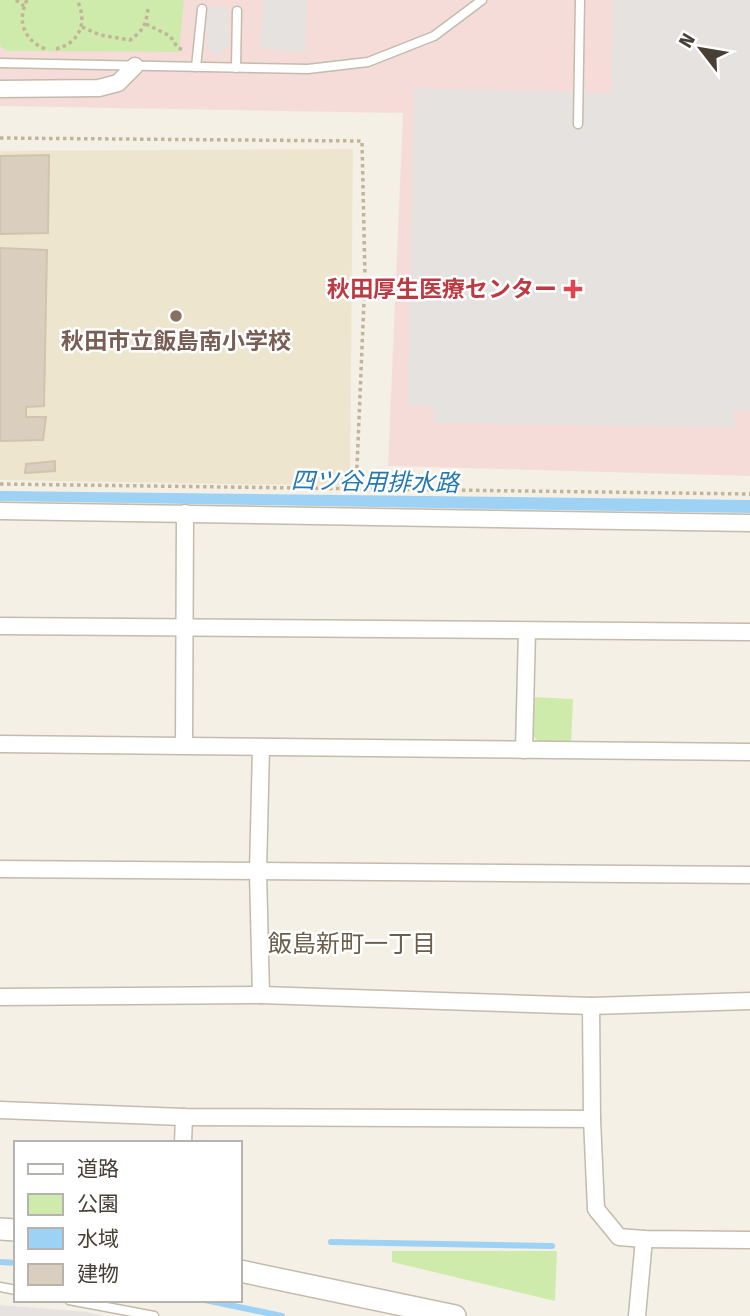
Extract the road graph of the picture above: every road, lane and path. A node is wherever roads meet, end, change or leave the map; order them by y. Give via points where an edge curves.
1 (16, 0) edge
2 (27, 0) edge
3 (77, 0) edge
4 (482, 0) edge
5 (580, 0) edge
6 (24, 6) junction
7 (148, 8) dead end
8 (202, 9) dead end
9 (237, 11) dead end
10 (146, 24) junction
11 (82, 26) junction
12 (187, 51) dead end
13 (0, 63) edge
14 (135, 66) junction
15 (196, 67) junction
16 (236, 68) junction
17 (0, 89) edge
18 (578, 124) dead end
19 (0, 138) edge
20 (0, 484) edge
21 (356, 490) junction
22 (750, 494) edge
23 (0, 511) edge
24 (185, 513) junction
25 (750, 523) edge
26 (0, 626) edge
27 (186, 629) junction
28 (527, 631) junction
29 (750, 632) edge
30 (0, 744) edge
31 (184, 745) junction
32 (261, 747) junction
33 (524, 750) junction
34 (750, 752) edge
35 (0, 869) edge
36 (258, 872) junction
37 (750, 875) edge
38 (261, 995) junction
39 (0, 997) edge
40 (750, 1001) edge
41 (591, 1006) junction
42 (0, 1110) edge
43 (184, 1117) junction
44 (592, 1119) junction
45 (183, 1141) edge
46 (643, 1239) junction
47 (750, 1240) edge
48 (242, 1271) edge
49 (80, 1302) edge
50 (154, 1316) edge
51 (455, 1316) edge
52 (636, 1316) edge

1 - 6 path
2 - 6 path
3 - 11 path
4 - 16 lane via 434,36 368,62 308,69
5 - 18 lane
6 - 11 path via 23,29 28,38 46,49 66,46
7 - 10 path
8 - 15 lane
9 - 16 lane
10 - 11 path via 130,40 100,35
10 - 12 path
13 - 14 lane
14 - 15 lane
14 - 17 street via 118,83 99,88
15 - 16 lane
19 - 21 path via 362,141 365,277
20 - 21 path
21 - 22 path
23 - 24 street
24 - 25 street
24 - 27 street
26 - 27 street
27 - 28 street
27 - 31 street
28 - 29 street
28 - 33 street
30 - 31 street
31 - 32 street
32 - 33 street
32 - 36 street
33 - 34 street
35 - 36 street
36 - 37 street
36 - 38 street
38 - 39 street
38 - 41 street
40 - 41 street
41 - 44 street
42 - 43 street
43 - 44 street
43 - 45 street
44 - 46 street via 596,1209 620,1237
46 - 47 street
46 - 52 street
48 - 51 street
49 - 50 lane

